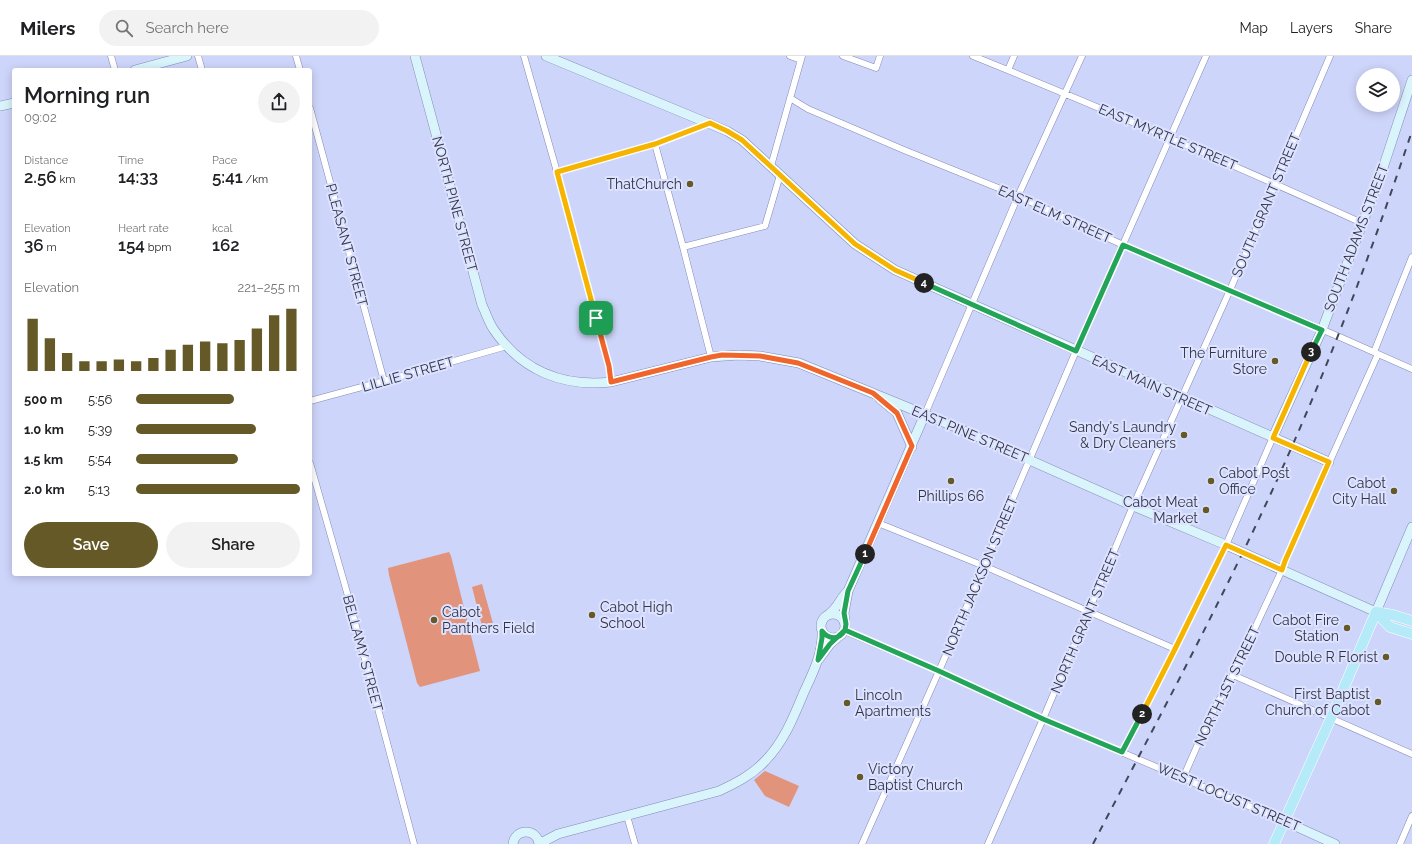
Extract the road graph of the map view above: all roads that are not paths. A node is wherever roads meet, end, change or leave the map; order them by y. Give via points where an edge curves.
1 (111, 56) edge
2 (187, 56) edge
3 (198, 56) edge
4 (296, 56) edge
5 (415, 56) edge
6 (524, 56) edge
7 (546, 56) edge
8 (790, 56) edge
9 (843, 56) edge
10 (880, 56) edge
11 (973, 56) edge
12 (1014, 56) edge
13 (1082, 56) edge
14 (1206, 56) edge
15 (1330, 56) edge
16 (801, 58) edge
17 (114, 68) edge
18 (143, 68) edge
19 (201, 68) edge
20 (299, 68) edge
21 (1008, 70) junction
22 (1412, 80) edge
23 (1065, 93) junction
24 (790, 98) junction
25 (12, 103) edge
26 (0, 106) edge
27 (312, 115) edge
28 (710, 123) junction
29 (1171, 138) junction
30 (655, 144) junction
31 (771, 166) junction
32 (557, 172) junction
33 (780, 175) junction
34 (1275, 184) junction
35 (1018, 196) junction
36 (1362, 223) junction
37 (1123, 245) junction
38 (683, 247) junction
39 (1412, 257) edge
40 (1230, 290) junction
41 (971, 304) junction
42 (1322, 330) junction
43 (507, 346) junction
44 (1076, 351) junction
45 (1376, 353) junction
46 (711, 357) junction
47 (1412, 369) edge
48 (384, 382) junction
49 (611, 382) junction
50 (873, 393) junction
51 (1183, 398) junction
52 (312, 400) edge
53 (925, 414) junction
54 (1273, 438) junction
55 (912, 446) junction
56 (1031, 460) junction
57 (1329, 462) junction
58 (312, 470) edge
59 (1133, 506) junction
60 (878, 523) junction
61 (1412, 527) edge
62 (1226, 545) junction
63 (984, 566) junction
64 (1282, 570) junction
65 (848, 591) junction
66 (1088, 611) junction
67 (1376, 612) junction
68 (829, 614) junction
69 (1412, 621) edge
70 (842, 630) junction
71 (822, 631) junction
72 (1412, 634) edge
73 (1175, 649) junction
74 (818, 660) junction
75 (939, 671) junction
76 (1233, 675) junction
77 (1331, 718) junction
78 (1043, 719) junction
79 (1122, 752) junction
80 (1412, 754) edge
81 (1183, 778) junction
82 (626, 816) junction
83 (1412, 816) edge
84 (1284, 821) junction
85 (539, 842) edge
86 (414, 844) edge
87 (513, 844) edge
88 (635, 844) edge
89 (862, 844) edge
90 (988, 844) edge
91 (1274, 844) edge
92 (1335, 844) edge
93 (1400, 844) edge

1 - 17 street
2 - 18 street
3 - 19 street
4 - 20 street
5 - 43 street, NORTH PINE STREET via 482,305 493,329
6 - 32 street
7 - 28 street, EAST MAIN STREET
8 - 16 street
9 - 10 street via 876,68
11 - 21 street, EAST MYRTLE STREET
12 - 21 street
13 - 23 street
14 - 29 street, NORTH JACKSON STREET
15 - 34 street, SOUTH GRANT STREET
16 - 24 street
21 - 23 street, EAST MYRTLE STREET
22 - 36 street, SOUTH ADAMS STREET
23 - 29 street, EAST MYRTLE STREET
23 - 35 street
24 - 31 street
24 - 35 street, EAST ELM STREET via 808,109 883,142
25 - 26 street
27 - 48 street, PLEASANT STREET
28 - 30 street
28 - 31 street, EAST MAIN STREET via 742,140
29 - 34 street, EAST MYRTLE STREET
29 - 37 street, NORTH JACKSON STREET
30 - 32 street
30 - 38 street
31 - 33 street, EAST MAIN STREET
32 - 49 street via 609,366
33 - 38 street via 765,226
33 - 41 street, EAST MAIN STREET via 855,244 895,270
34 - 36 street, EAST MYRTLE STREET
34 - 40 street, SOUTH GRANT STREET
35 - 37 street, EAST ELM STREET
35 - 41 street
36 - 42 street, SOUTH ADAMS STREET
37 - 40 street, EAST ELM STREET
37 - 44 street, NORTH JACKSON STREET
38 - 46 street
39 - 45 street, NORTH 1ST STREET
40 - 42 street, EAST ELM STREET
40 - 51 street, SOUTH GRANT STREET
41 - 44 street, EAST MAIN STREET
41 - 53 street
42 - 45 street, EAST ELM STREET
42 - 54 street, SOUTH ADAMS STREET
43 - 48 street, LILLIE STREET
43 - 49 street, EAST PINE STREET via 524,362 540,372 559,379 595,384
44 - 51 street, EAST MAIN STREET
44 - 56 street, NORTH JACKSON STREET
45 - 47 street, EAST ELM STREET
45 - 57 street, NORTH 1ST STREET
46 - 49 street, EAST PINE STREET
46 - 50 street, EAST PINE STREET via 760,356 798,363
48 - 52 street, LILLIE STREET
50 - 53 street, EAST PINE STREET
50 - 55 street via 897,413
51 - 54 street, EAST MAIN STREET
51 - 59 street, NORTH GRANT STREET
53 - 55 street
53 - 56 street, EAST PINE STREET
54 - 57 street, EAST MAIN STREET
54 - 62 street
55 - 60 street
56 - 59 street, EAST PINE STREET
56 - 63 street, NORTH JACKSON STREET
57 - 64 street, NORTH 1ST STREET
58 - 86 street, BELLAMY STREET
59 - 62 street, EAST PINE STREET
59 - 66 street, NORTH GRANT STREET
60 - 63 street
60 - 65 street
61 - 67 street
62 - 64 street, EAST PINE STREET
62 - 73 street
63 - 66 street
63 - 75 street, NORTH JACKSON STREET
64 - 67 street, EAST PINE STREET
64 - 76 street, NORTH 1ST STREET
65 - 68 street via 842,596 835,610
65 - 70 street
66 - 73 street
66 - 78 street, NORTH GRANT STREET
67 - 69 main road
67 - 72 main road via 1390,627
67 - 77 main road
68 - 70 street via 838,615
68 - 71 street via 824,617
70 - 71 street via 829,637
70 - 74 street
70 - 75 street, WEST LOCUST STREET
71 - 74 street
73 - 79 street
74 - 82 street via 787,731 778,746 757,769 739,782 719,791
75 - 78 street, WEST LOCUST STREET
75 - 89 street, NORTH JACKSON STREET
76 - 77 street
76 - 81 street, NORTH 1ST STREET via 1209,719
77 - 80 street
77 - 84 main road
78 - 79 street, WEST LOCUST STREET
78 - 90 street, NORTH GRANT STREET
79 - 81 street, WEST LOCUST STREET
81 - 84 street, WEST LOCUST STREET
82 - 85 street via 558,834
82 - 88 street
83 - 93 street
84 - 91 main road
84 - 92 street, WEST LOCUST STREET
85 - 87 street via 531,832 523,832 516,836

